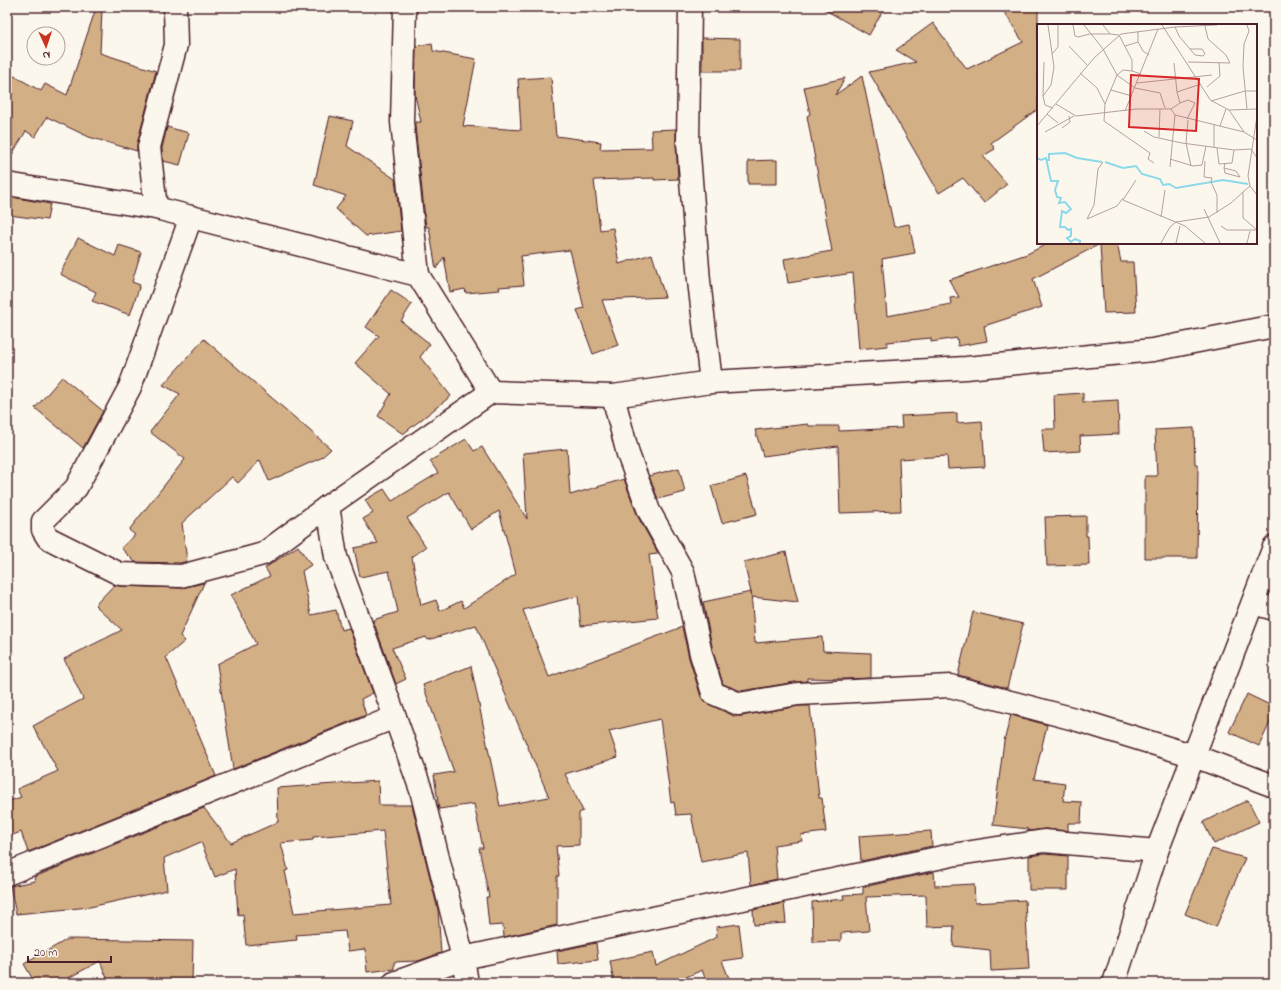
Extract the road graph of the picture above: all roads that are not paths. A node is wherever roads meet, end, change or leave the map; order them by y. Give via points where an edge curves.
1 (174, 7) edge
2 (404, 7) edge
3 (690, 7) edge
4 (7, 184) edge
5 (156, 208) junction
6 (191, 217) junction
7 (418, 275) junction
8 (1274, 326) edge
9 (711, 382) junction
10 (491, 392) junction
11 (613, 396) junction
12 (328, 506) junction
13 (1274, 547) edge
14 (1253, 603) junction
15 (1274, 609) edge
16 (395, 717) junction
17 (1194, 756) junction
18 (1274, 786) edge
19 (1157, 851) junction
20 (7, 874) edge
21 (463, 958) junction
22 (394, 983) edge
23 (467, 983) edge
24 (1114, 983) edge

1 - 5 street via 176,45 149,147
2 - 7 street via 402,122
3 - 9 street via 688,142 699,281
4 - 5 street
5 - 6 street
6 - 7 street
6 - 12 street via 130,387 76,488 44,521 43,530 48,538 120,574 181,576 263,554
7 - 10 street
8 - 9 street via 1153,350 974,368
9 - 11 street
10 - 11 street
10 - 12 street
11 - 17 street via 628,454 649,511 683,572 701,654 713,693 740,704 798,694 950,686 1078,720
12 - 16 street via 336,557
13 - 14 street
14 - 15 street
14 - 17 street
16 - 20 street
16 - 21 street via 421,790
17 - 18 street
17 - 19 street
19 - 21 street via 1044,840 952,856
19 - 24 street
21 - 22 street
21 - 23 street

